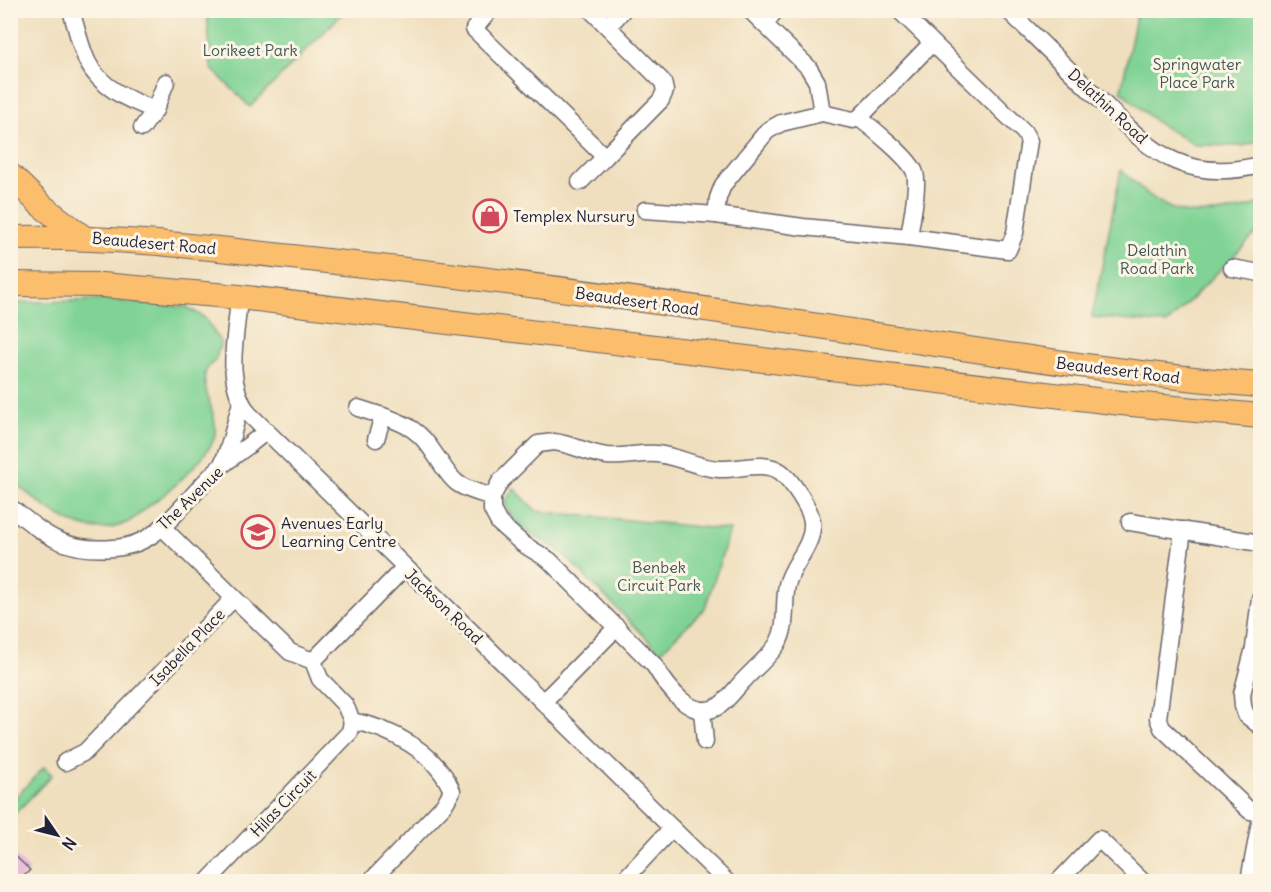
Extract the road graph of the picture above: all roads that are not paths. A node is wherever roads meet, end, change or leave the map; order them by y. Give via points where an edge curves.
1 (71, 10) edge
2 (490, 10) edge
3 (591, 10) edge
4 (623, 10) edge
5 (750, 10) edge
6 (776, 10) edge
7 (1008, 10) edge
8 (901, 12) dead end
9 (764, 24) junction
10 (608, 27) junction
11 (932, 43) junction
12 (166, 82) dead end
13 (155, 110) junction
14 (822, 113) junction
15 (859, 117) junction
16 (142, 128) dead end
17 (605, 156) junction
18 (1260, 165) edge
19 (10, 175) edge
20 (580, 182) dead end
21 (645, 210) dead end
22 (716, 214) junction
23 (909, 237) junction
24 (10, 238) edge
25 (84, 238) junction
26 (1232, 268) dead end
27 (1260, 273) edge
28 (10, 284) edge
29 (239, 297) junction
30 (1260, 385) edge
31 (241, 403) junction
32 (358, 408) dead end
33 (383, 416) junction
34 (1260, 416) edge
35 (266, 431) junction
36 (376, 439) dead end
37 (220, 467) junction
38 (492, 497) junction
39 (10, 507) edge
40 (1130, 522) dead end
41 (162, 527) junction
42 (1183, 530) junction
43 (1260, 543) edge
44 (405, 567) junction
45 (234, 598) junction
46 (1260, 598) edge
47 (617, 627) junction
48 (313, 661) junction
49 (543, 702) junction
50 (702, 711) junction
51 (352, 721) junction
52 (1260, 726) edge
53 (705, 742) dead end
54 (65, 762) dead end
55 (1260, 813) edge
56 (1260, 823) edge
57 (672, 828) junction
58 (1250, 875) dead end
59 (1139, 880) edge
60 (207, 882) edge
61 (369, 882) edge
62 (622, 882) edge
63 (727, 882) edge
64 (1058, 882) edge

1 - 13 street via 87,62 100,79 132,101
2 - 17 street via 474,29
3 - 10 street
4 - 10 street
5 - 9 street
6 - 9 street
7 - 18 street, Delathin Road via 1157,152 1200,169 1223,171
8 - 11 street
9 - 14 street via 808,67 817,82
10 - 17 street via 663,82 665,91 661,100
11 - 15 street
11 - 23 street via 1023,132 1029,141 1028,152 1015,233 1008,250
12 - 13 street
13 - 16 street
14 - 15 street via 853,120
14 - 22 street via 781,123 767,131 723,185
15 - 23 street via 915,172
17 - 20 street
19 - 25 highway
21 - 22 street
22 - 23 street
24 - 25 highway, Beaudesert Road
25 - 30 highway, Beaudesert Road via 181,244 416,271 1135,373
26 - 27 street
28 - 29 highway, Beaudesert Road via 102,285
29 - 31 street, Jackson Road via 233,376
29 - 34 highway, Beaudesert Road via 1120,403
31 - 35 street, Jackson Road
31 - 37 street via 230,448
32 - 33 street
33 - 36 street
33 - 38 street via 416,431 458,484
35 - 37 street, The Avenue
35 - 44 street, Jackson Road
37 - 41 street, The Avenue
38 - 47 street via 492,510 499,523 549,560
38 - 50 street via 500,482 538,444 554,441 605,456 656,453 716,469 768,466 782,473 809,508 812,523 809,539 787,585 778,644 720,705
39 - 41 street, The Avenue via 44,534 83,549 133,545
40 - 42 street
41 - 45 street, Isabella Place
42 - 43 street
42 - 55 street via 1158,718 1162,728 1251,811
44 - 48 street
44 - 49 street, Jackson Road
45 - 48 street via 290,652
45 - 54 street, Isabella Place via 86,752
46 - 52 street via 1254,648 1242,694 1246,715
47 - 49 street
47 - 50 street via 654,664 664,683 689,707
48 - 51 street via 320,679 345,705
49 - 57 street, Jackson Road
50 - 53 street
51 - 60 street, Hilas Circuit via 350,732
51 - 61 street via 374,725 414,746 446,776 452,791 444,805
56 - 58 street
57 - 62 street
57 - 63 street, Jackson Road
59 - 64 street via 1099,839

